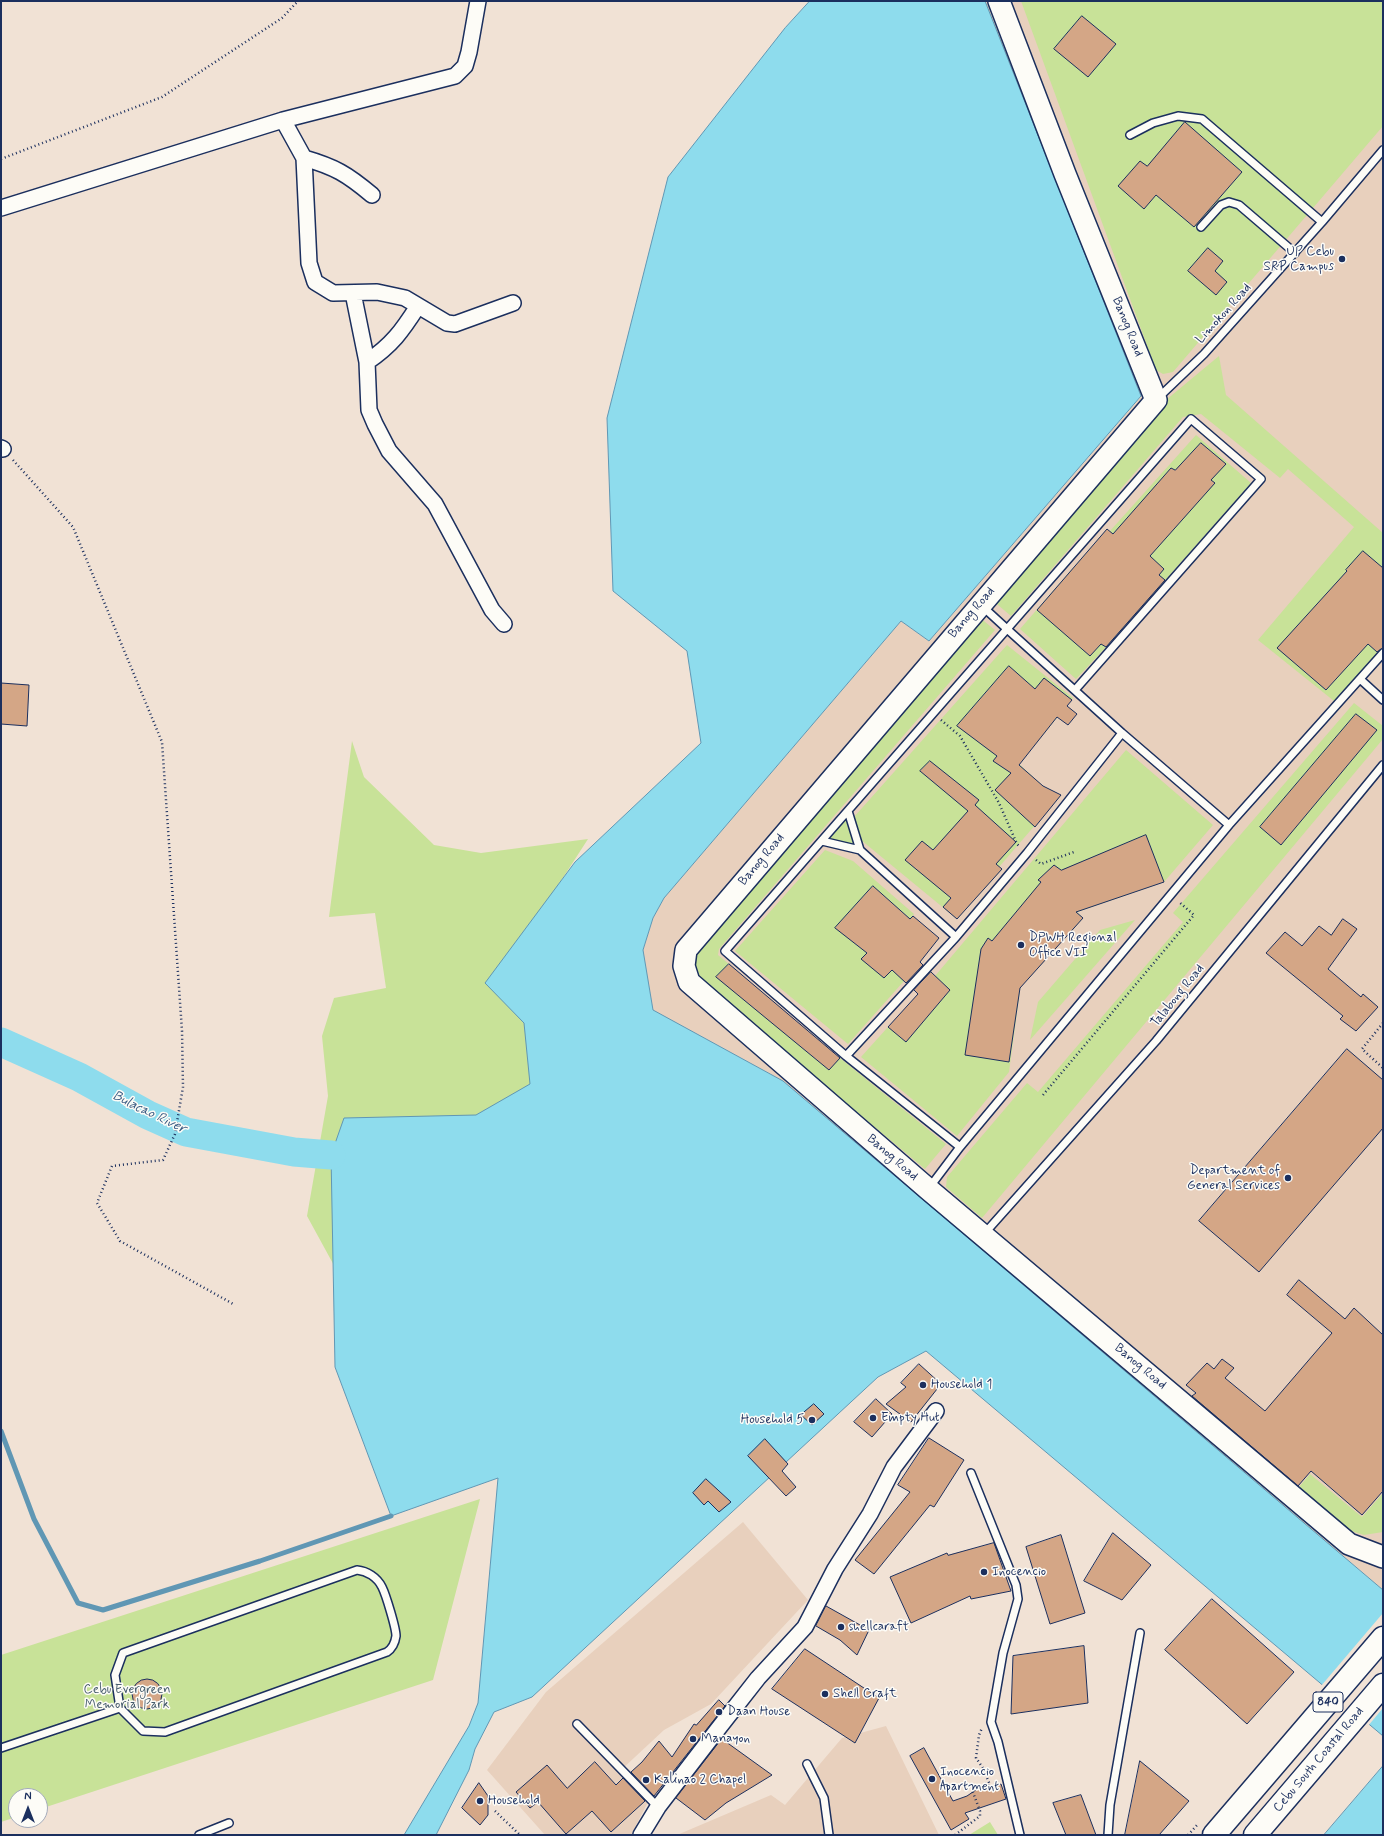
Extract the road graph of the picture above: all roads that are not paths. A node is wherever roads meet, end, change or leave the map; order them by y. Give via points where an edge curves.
1 (478, 1) edge
2 (999, 1) edge
3 (283, 120) junction
4 (1130, 135) dead end
5 (1383, 150) edge
6 (304, 158) junction
7 (372, 195) dead end
8 (1, 208) edge
9 (1322, 222) junction
10 (1201, 227) dead end
11 (1295, 253) junction
12 (353, 293) junction
13 (513, 303) dead end
14 (418, 306) junction
15 (367, 362) junction
16 (1156, 400) junction
17 (980, 604) junction
18 (504, 624) dead end
19 (1008, 629) junction
20 (1383, 654) edge
21 (1360, 679) junction
22 (1075, 690) junction
23 (1383, 700) edge
24 (1122, 733) junction
25 (1383, 765) edge
26 (848, 811) junction
27 (1229, 825) junction
28 (822, 841) junction
29 (860, 850) junction
30 (956, 938) junction
31 (846, 1056) junction
32 (960, 1147) junction
33 (928, 1189) junction
34 (983, 1235) junction
35 (936, 1412) dead end
36 (971, 1473) dead end
37 (1377, 1550) edge
38 (1140, 1633) dead end
39 (1383, 1638) edge
40 (1383, 1685) edge
41 (120, 1708) junction
42 (577, 1724) dead end
43 (1, 1748) edge
44 (807, 1764) dead end
45 (658, 1807) junction
46 (229, 1823) dead end
47 (200, 1835) edge
48 (641, 1835) edge
49 (829, 1835) edge
50 (1020, 1835) edge
51 (1108, 1835) edge
52 (1214, 1835) edge
53 (1255, 1835) edge

1 - 3 street via 465,66 455,76
2 - 16 street, Banog Road
3 - 6 street
3 - 8 street
4 - 9 lane via 1153,123 1178,116 1202,119
5 - 9 lane, Limokon Road
6 - 7 street via 349,176
6 - 12 street via 309,263 315,282 333,293
9 - 11 lane, Limokon Road
10 - 11 lane via 1221,205 1229,202 1239,205
11 - 16 lane, Limokon Road via 1204,354
12 - 14 street via 377,292 405,298
12 - 15 street
13 - 14 street via 455,324
14 - 15 street via 402,332 385,350
15 - 18 street via 369,410 388,451 435,504 492,610
16 - 17 street, Banog Road
17 - 19 lane
17 - 33 street, Banog Road via 686,950 684,966 689,982
19 - 22 lane
19 - 22 lane via 1191,419 1261,479
19 - 26 lane
20 - 21 lane
21 - 23 lane
21 - 27 lane
22 - 24 lane
24 - 27 lane
24 - 30 lane
25 - 34 lane, Talabong Road via 1156,1041
26 - 28 lane
26 - 29 lane
27 - 32 lane
28 - 29 lane
28 - 31 lane via 725,951
29 - 30 lane
30 - 31 lane
31 - 32 lane
32 - 33 lane
33 - 34 street, Banog Road
34 - 37 street, Banog Road via 1349,1544
35 - 45 street via 894,1467 805,1627 758,1678
36 - 50 lane via 1016,1585 1018,1599 1003,1653 991,1722
38 - 51 lane via 1110,1805
39 - 52 highway, 840
40 - 53 highway, Cebu South Coastal Road / 840
41 - 41 lane via 115,1675 123,1653 357,1570 365,1571 382,1586 396,1636 394,1645 387,1652 165,1732 143,1730
41 - 43 lane
42 - 45 lane
44 - 49 lane via 824,1798
45 - 48 street
46 - 47 lane

